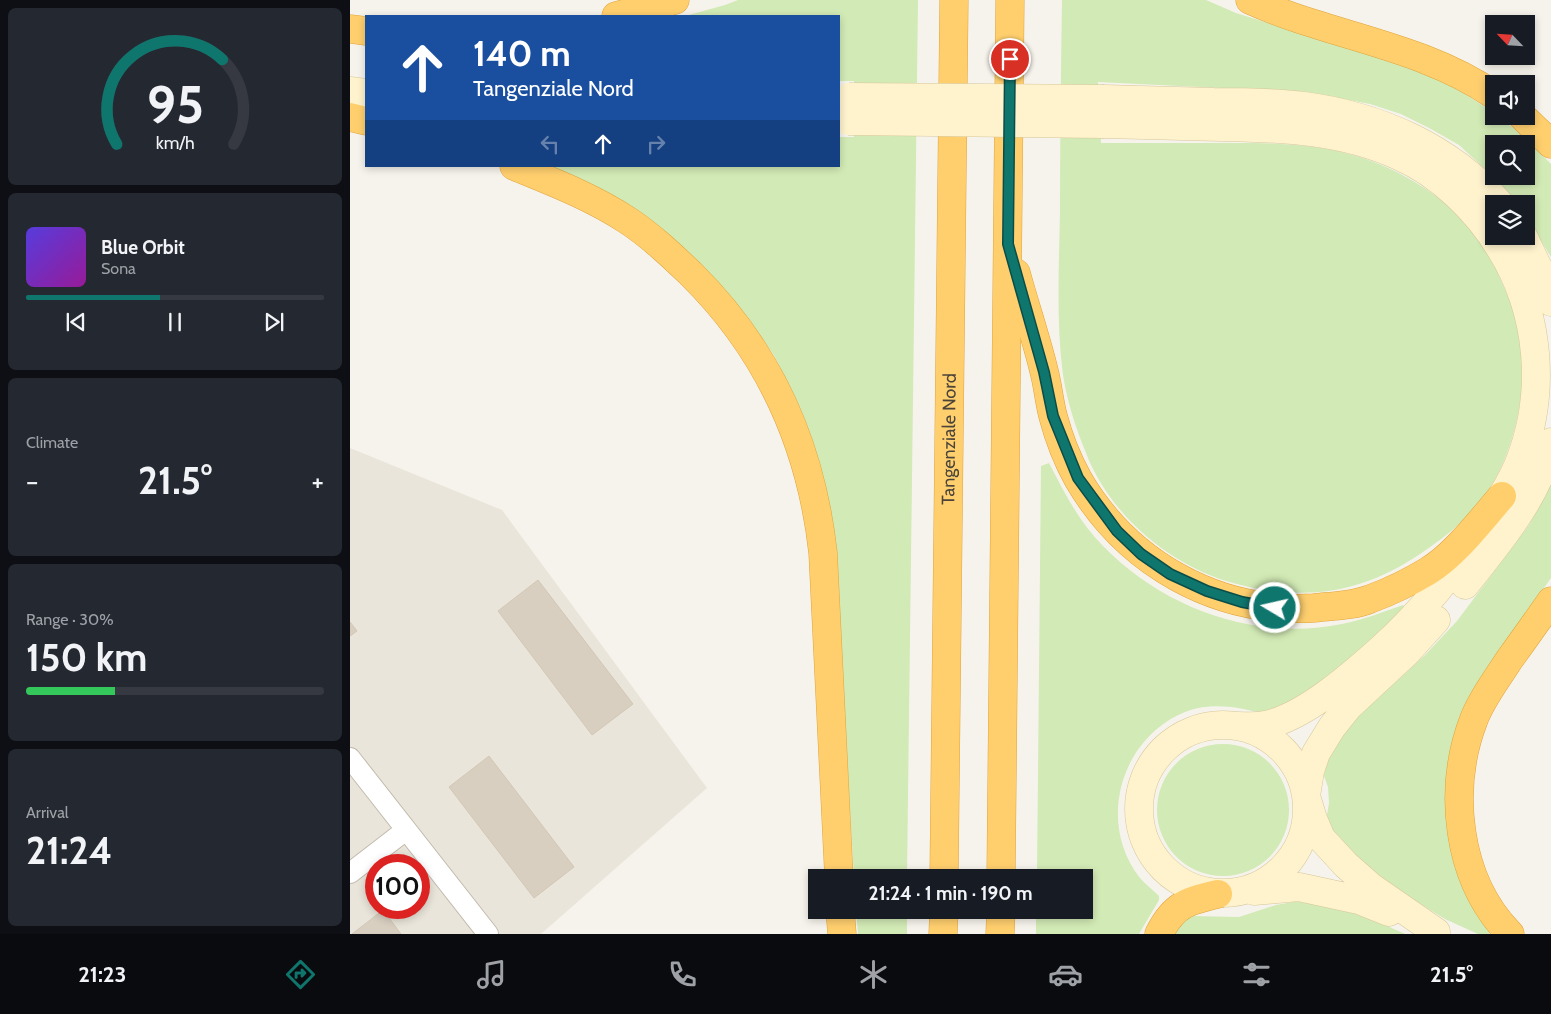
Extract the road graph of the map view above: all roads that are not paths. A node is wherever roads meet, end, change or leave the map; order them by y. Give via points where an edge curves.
1 (675, 0) edge
2 (954, 0) edge
3 (1010, 0) edge
4 (1250, 0) edge
5 (620, 15) edge
6 (350, 28) edge
7 (365, 31) edge
8 (350, 73) edge
9 (365, 74) edge
10 (1485, 90) edge
11 (350, 91) edge
12 (365, 92) edge
13 (844, 109) edge
14 (1104, 112) junction
15 (350, 117) edge
16 (365, 122) edge
17 (1531, 125) edge
18 (1551, 144) edge
19 (516, 167) edge
20 (1491, 195) edge
21 (1008, 244) junction
22 (1527, 245) edge
23 (1551, 302) edge
24 (1551, 442) edge
25 (1502, 496) junction
26 (1551, 601) edge
27 (1238, 726) junction
28 (350, 758) edge
29 (1306, 796) junction
30 (406, 830) junction
31 (839, 869) edge
32 (944, 869) edge
33 (1001, 869) edge
34 (350, 873) edge
35 (1229, 893) junction
36 (841, 919) edge
37 (944, 919) edge
38 (1001, 919) edge
39 (1439, 933) edge
40 (488, 934) edge
41 (842, 934) edge
42 (943, 934) edge
43 (1000, 934) edge
44 (1159, 934) edge
45 (1510, 934) edge

1 - 5 highway
2 - 32 highway, Tangenziale Nord
3 - 21 highway
4 - 10 highway via 1428,61 1454,71
6 - 7 highway
8 - 9 street
11 - 12 street
13 - 14 street, bridge
14 - 20 street via 1265,103 1303,105 1352,115 1404,133 1431,148 1458,165
14 - 25 street via 1330,134 1369,144 1401,157 1431,175 1475,214 1511,265 1534,336 1536,372 1529,433 1519,465
15 - 16 highway
17 - 18 highway
19 - 31 highway via 596,202 627,220 680,264 739,328 774,383 802,448 819,521
21 - 25 highway via 1053,416 1078,478 1117,531 1141,554 1170,574 1234,600 1275,608 1336,606 1369,600 1429,571 1458,546
21 - 33 highway
22 - 23 street
24 - 29 street via 1548,457 1523,508 1476,571 1406,653 1348,707 1332,727 1316,753
25 - 27 street via 1464,558 1438,591 1372,657 1302,710 1263,726
26 - 45 highway via 1501,672 1474,719 1460,781 1459,807 1466,856 1486,904
27 - 29 street via 1255,730 1284,749 1302,777
27 - 35 street via 1220,724 1202,728 1184,734 1170,744 1147,773 1140,800 1141,827 1147,844 1168,873 1200,891
28 - 30 street
29 - 35 street via 1304,836 1294,856 1279,873 1260,885
29 - 39 street via 1312,819 1322,838 1346,865 1370,887
30 - 34 street
30 - 40 street
35 - 39 street via 1299,887 1331,892
35 - 44 highway via 1192,900 1175,909
36 - 41 highway
37 - 42 highway
38 - 43 highway

